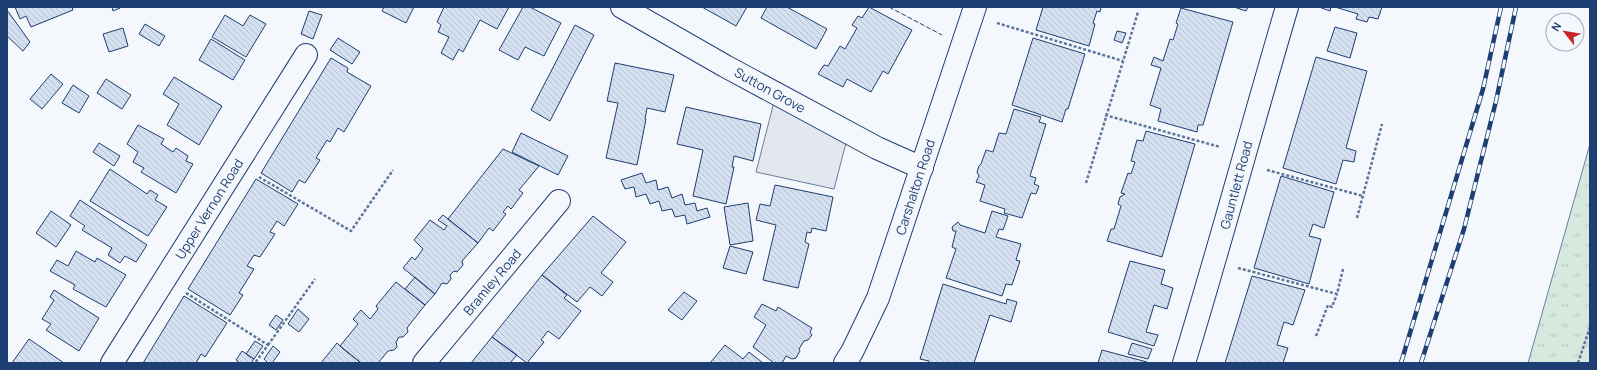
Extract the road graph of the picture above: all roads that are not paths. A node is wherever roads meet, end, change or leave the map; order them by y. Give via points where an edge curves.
1 (622, 7) edge
2 (1287, 7) edge
3 (974, 11) edge
4 (306, 55) dead end
5 (922, 168) junction
6 (559, 201) dead end
7 (112, 363) edge
8 (424, 363) edge
9 (845, 363) edge
10 (1184, 363) edge

1 - 5 main road, Sutton Grove via 870,145
2 - 10 main road, Gauntlett Road
3 - 5 main road, Carshalton Road
4 - 7 main road, Upper Vernon Road
5 - 9 main road, Carshalton Road via 878,298
6 - 8 main road, Bramley Road

